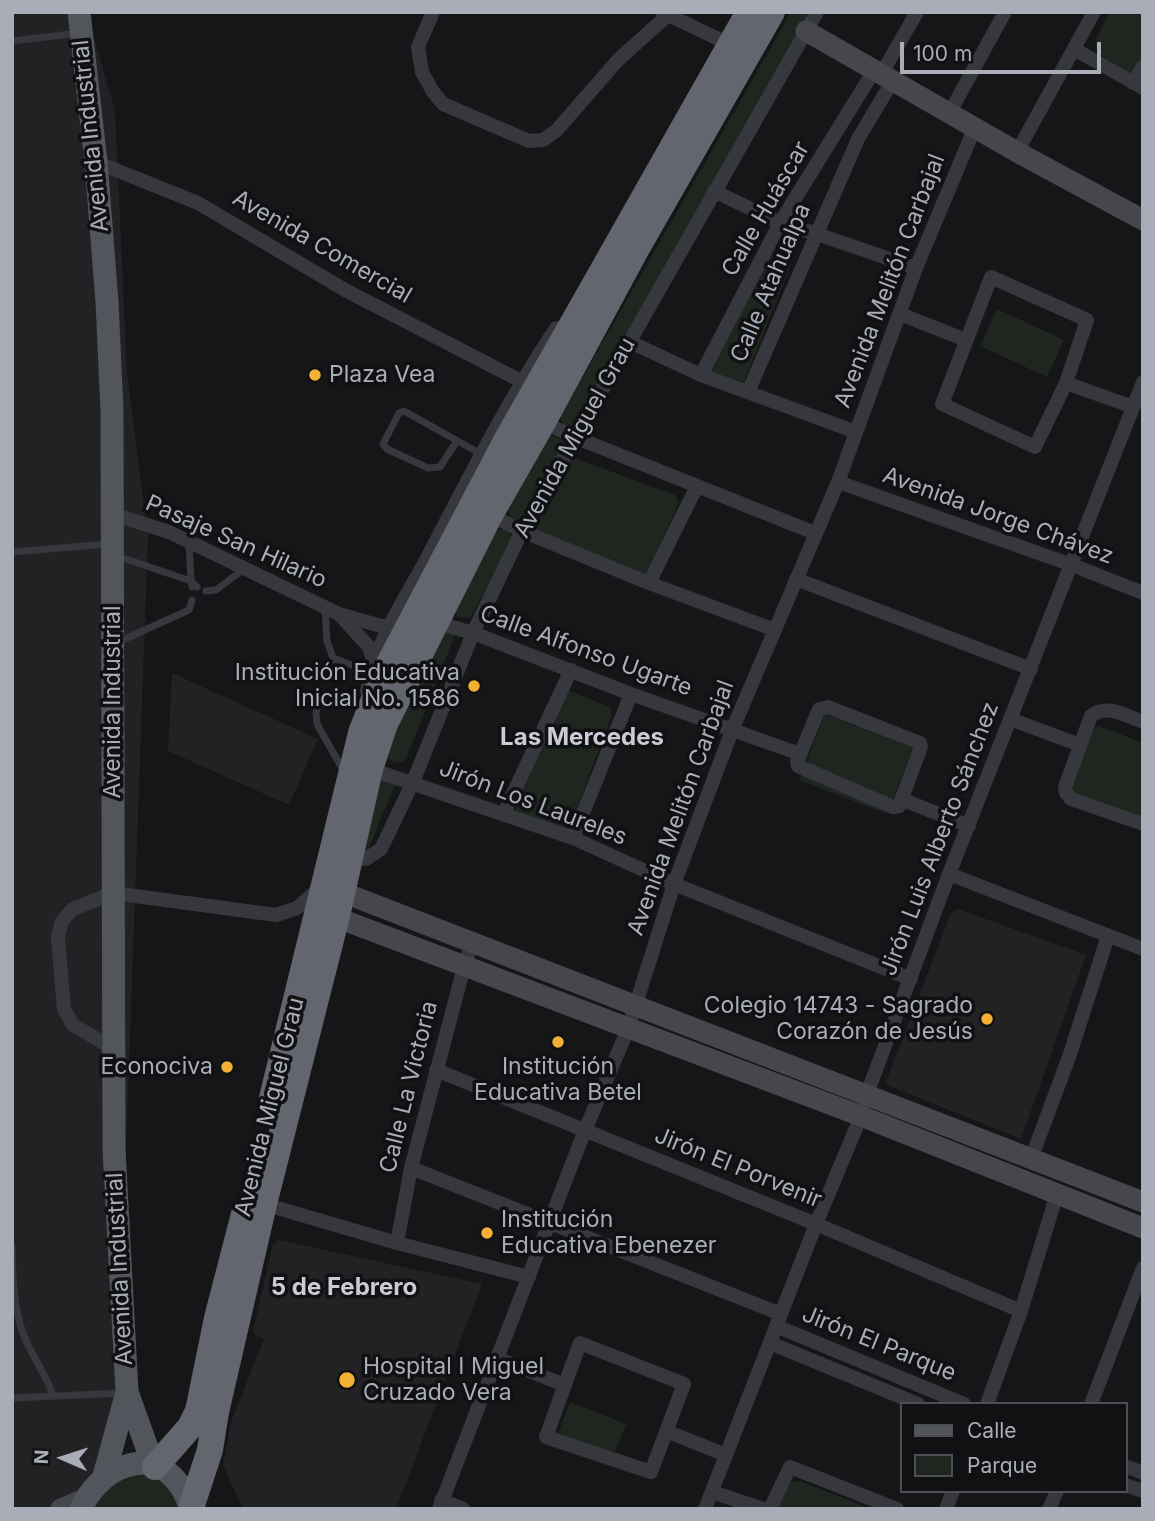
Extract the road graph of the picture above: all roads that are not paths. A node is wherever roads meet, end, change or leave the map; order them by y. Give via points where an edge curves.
1 (433, 12) edge
2 (749, 12) edge
3 (772, 12) edge
4 (916, 12) edge
5 (1005, 12) edge
6 (1094, 12) edge
7 (666, 14) edge
8 (812, 21) edge
9 (79, 22) edge
10 (12, 40) edge
11 (731, 45) junction
12 (1074, 49) junction
13 (1143, 66) edge
14 (883, 74) junction
15 (1138, 85) edge
16 (950, 112) junction
17 (975, 127) junction
18 (1017, 152) junction
19 (96, 162) junction
20 (714, 191) junction
21 (1143, 220) edge
22 (780, 223) junction
23 (817, 233) junction
24 (610, 257) junction
25 (916, 268) junction
26 (900, 314) junction
27 (967, 340) junction
28 (630, 342) junction
29 (701, 375) junction
30 (521, 381) junction
31 (1143, 382) edge
32 (1066, 383) junction
33 (748, 392) junction
34 (1133, 407) junction
35 (543, 422) junction
36 (856, 432) junction
37 (577, 438) junction
38 (457, 441) junction
39 (482, 454) junction
40 (838, 482) junction
41 (697, 486) junction
42 (469, 505) junction
43 (113, 514) junction
44 (522, 531) junction
45 (816, 533) junction
46 (189, 542) junction
47 (113, 549) junction
48 (12, 552) edge
49 (1072, 565) junction
50 (244, 569) junction
51 (796, 579) junction
52 (649, 583) junction
53 (206, 591) dead end
54 (1143, 593) edge
55 (192, 600) dead end
56 (332, 611) junction
57 (435, 622) junction
58 (391, 626) junction
59 (775, 629) junction
60 (472, 633) junction
61 (113, 644) junction
62 (332, 658) junction
63 (1031, 668) junction
64 (376, 670) junction
65 (571, 670) junction
66 (328, 673) dead end
67 (321, 693) dead end
68 (631, 694) junction
69 (1010, 719) junction
70 (1143, 722) edge
71 (733, 728) junction
72 (1080, 745) junction
73 (800, 754) junction
74 (360, 774) junction
75 (413, 782) junction
76 (901, 799) junction
77 (504, 813) junction
78 (1143, 824) edge
79 (969, 826) junction
80 (573, 838) junction
81 (350, 855) junction
82 (949, 874) junction
83 (674, 884) junction
84 (113, 893) junction
85 (325, 901) junction
86 (1108, 936) junction
87 (472, 944) junction
88 (1143, 949) edge
89 (464, 967) junction
90 (911, 979) junction
91 (635, 1005) junction
92 (628, 1029) junction
93 (114, 1049) junction
94 (436, 1070) junction
95 (867, 1094) junction
96 (861, 1116) junction
97 (585, 1130) junction
98 (1031, 1159) junction
99 (411, 1167) junction
100 (1057, 1194) junction
101 (1143, 1202) edge
102 (264, 1204) junction
103 (549, 1224) junction
104 (816, 1224) junction
105 (1143, 1228) edge
106 (397, 1244) junction
107 (12, 1247) edge
108 (1143, 1268) edge
109 (529, 1277) junction
110 (1021, 1311) junction
111 (779, 1320) junction
112 (770, 1343) junction
113 (496, 1358) junction
114 (565, 1385) junction
115 (127, 1392) junction
116 (53, 1396) junction
117 (12, 1398) edge
118 (913, 1402) edge
119 (960, 1402) edge
120 (988, 1402) edge
121 (1092, 1402) edge
122 (666, 1432) junction
123 (726, 1455) junction
124 (154, 1467) junction
125 (104, 1476) junction
126 (712, 1492) junction
127 (1056, 1493) edge
128 (83, 1504) edge
129 (440, 1505) edge
130 (191, 1508) edge
131 (61, 1509) edge
132 (463, 1509) edge
133 (705, 1509) edge
134 (763, 1509) edge
135 (770, 1509) edge
136 (897, 1509) edge
137 (1049, 1509) edge

1 - 7 street via 418,47 422,72 433,92 443,104 529,141 556,131
2 - 11 highway, Avenida Miguel Grau
3 - 35 highway, Avenida Miguel Grau
4 - 14 street, Calle Atahualpa
5 - 16 street
6 - 12 street
7 - 11 street
8 - 14 main road
8 - 20 street, Avenida Miguel Grau
9 - 10 lane
9 - 19 main road, Avenida Industrial
11 - 24 highway, Avenida Miguel Grau
12 - 15 street
12 - 18 street
13 - 15 street
14 - 16 main road
14 - 22 street, Calle Huáscar
14 - 23 street, Calle Atahualpa
16 - 17 main road
17 - 18 main road
17 - 25 street, Avenida Melitón Carbajal
18 - 21 main road
19 - 30 street, Avenida Comercial via 198,203 345,290
19 - 43 main road, Avenida Industrial via 108,315
20 - 22 street
20 - 28 street, Avenida Miguel Grau
22 - 23 street
22 - 29 street, Calle Huáscar
23 - 25 street
23 - 33 street, Calle Atahualpa
24 - 30 street, Avenida Miguel Grau
24 - 42 highway, Avenida Miguel Grau
25 - 26 street, Avenida Melitón Carbajal
26 - 27 street
26 - 36 street, Avenida Melitón Carbajal
27 - 32 street via 991,277 1087,320
27 - 32 street via 942,404 1035,447
28 - 29 street
28 - 37 street, Avenida Miguel Grau
29 - 33 street
30 - 39 street, Avenida Miguel Grau
31 - 34 street, Jirón Luis Alberto Sánchez
32 - 34 street
33 - 36 street
34 - 49 street, Jirón Luis Alberto Sánchez
35 - 37 street
35 - 42 highway, Avenida Miguel Grau
36 - 40 street, Avenida Melitón Carbajal
37 - 41 street
37 - 44 street, Avenida Miguel Grau
38 - 38 lane via 404,411 383,444 428,468 440,467
38 - 39 lane
39 - 42 street, Avenida Miguel Grau
40 - 45 street, Avenida Melitón Carbajal
40 - 49 street, Avenida Jorge Chávez
41 - 45 street
41 - 52 street
42 - 44 street
42 - 57 highway, Avenida Miguel Grau
42 - 58 street, Avenida Miguel Grau
42 - 64 highway, Avenida Miguel Grau
43 - 46 street, Pasaje San Hilario
43 - 47 main road, Avenida Industrial
44 - 52 street
44 - 60 street, Avenida Miguel Grau
45 - 51 street, Avenida Melitón Carbajal
46 - 47 lane via 193,585
46 - 50 street, Pasaje San Hilario
47 - 48 lane
47 - 61 main road, Avenida Industrial
49 - 54 street, Avenida Jorge Chávez
49 - 63 street, Jirón Luis Alberto Sánchez
50 - 53 lane via 216,590
50 - 56 street, Pasaje San Hilario
51 - 59 street, Avenida Melitón Carbajal
51 - 63 street
52 - 59 street
55 - 61 lane via 189,610
56 - 58 street, Pasaje San Hilario
56 - 62 lane via 327,642
56 - 64 street, Pasaje San Hilario via 369,647
57 - 60 street, Calle Alfonso Ugarte
57 - 74 highway, Avenida Miguel Grau
58 - 64 street, Avenida Miguel Grau
59 - 71 street, Avenida Melitón Carbajal
60 - 65 street, Calle Alfonso Ugarte
60 - 75 street, Avenida Miguel Grau
61 - 84 main road, Avenida Industrial
62 - 64 lane
62 - 66 lane
63 - 69 street, Jirón Luis Alberto Sánchez
64 - 74 highway, Avenida Miguel Grau via 360,733
65 - 68 street, Calle Alfonso Ugarte
65 - 77 street
67 - 74 lane via 317,724
68 - 71 street, Calle Alfonso Ugarte
68 - 80 street
69 - 72 street
69 - 79 street, Jirón Luis Alberto Sánchez
70 - 72 street via 1098,710
71 - 73 street, Calle Alfonso Ugarte
71 - 83 street, Avenida Melitón Carbajal
72 - 78 street via 1066,793 1071,799
73 - 76 street via 800,769 893,807 899,806
73 - 76 street via 823,707 918,741 920,747
74 - 75 street, Jirón Los Laureles
74 - 81 highway, Avenida Miguel Grau
74 - 85 highway, Avenida Miguel Grau
75 - 77 street, Jirón Los Laureles
75 - 81 street, Avenida Miguel Grau via 381,849 366,859
76 - 79 street
77 - 80 street, Jirón Los Laureles
79 - 82 street, Jirón Luis Alberto Sánchez
80 - 83 street, Jirón Los Laureles
81 - 85 highway, Avenida Miguel Grau
82 - 86 street
82 - 90 street, Jirón Luis Alberto Sánchez
83 - 90 street, Jirón Los Laureles
83 - 91 street, Avenida Melitón Carbajal
84 - 85 street via 276,915
84 - 93 main road, Avenida Industrial
84 - 93 street via 73,909 62,922 58,937 68,1018
85 - 87 main road
85 - 89 main road
85 - 102 highway, Avenida Miguel Grau
85 - 124 highway, Avenida Miguel Grau via 217,1318 198,1411 190,1427
86 - 88 street
86 - 98 street
87 - 89 street, Calle La Victoria
87 - 91 main road
89 - 92 main road
89 - 94 street, Calle La Victoria
90 - 95 street, Jirón Luis Alberto Sánchez
91 - 92 street, Avenida Melitón Carbajal
91 - 95 main road
92 - 96 main road
92 - 97 street, Avenida Melitón Carbajal
93 - 115 main road, Avenida Industrial via 114,1149
94 - 97 street, Jirón El Porvenir
94 - 99 street, Calle La Victoria
95 - 96 street, Jirón Luis Alberto Sánchez
95 - 98 main road
96 - 100 main road
96 - 104 street, Jirón Luis Alberto Sánchez
97 - 103 street, Avenida Melitón Carbajal
97 - 104 street, Jirón El Porvenir
98 - 101 main road
99 - 103 street, Jirón El Parque
99 - 106 street, Calle La Victoria
100 - 105 main road
100 - 110 street
102 - 106 street
102 - 130 highway, Avenida Miguel Grau via 211,1450
103 - 109 street, Avenida Melitón Carbajal
103 - 111 street, Jirón El Parque
104 - 110 street, Jirón El Porvenir
104 - 111 street, Jirón Luis Alberto Sánchez
106 - 109 street
107 - 116 lane via 22,1331
108 - 121 street
109 - 113 street, Avenida Melitón Carbajal
110 - 120 street
111 - 112 street, Jirón Luis Alberto Sánchez
111 - 119 street, Jirón El Parque
112 - 118 street, Jirón El Parque
112 - 123 street, Jirón Luis Alberto Sánchez
113 - 114 street
113 - 129 street, Avenida Melitón Carbajal
114 - 122 street via 580,1343 684,1384
114 - 122 street via 546,1437 651,1472
115 - 116 lane
115 - 124 main road, Avenida Industrial
115 - 125 main road, Avenida Industrial
116 - 117 lane
122 - 123 street
123 - 126 street, Jirón Luis Alberto Sánchez
124 - 125 main road via 128,1465
124 - 130 main road via 179,1483
125 - 128 main road
126 - 133 street, Jirón Luis Alberto Sánchez
126 - 134 street
127 - 137 street
128 - 131 main road
129 - 132 street
135 - 136 street via 789,1467

